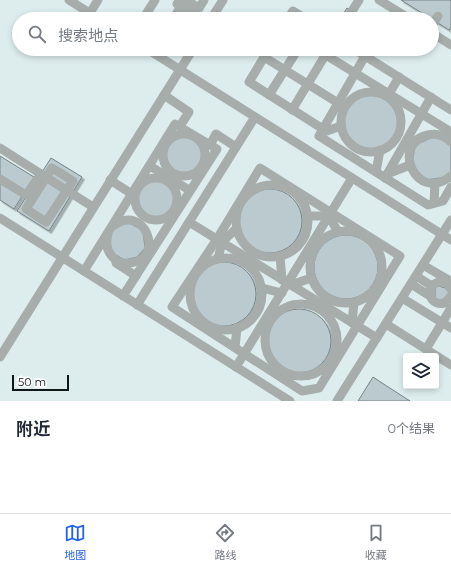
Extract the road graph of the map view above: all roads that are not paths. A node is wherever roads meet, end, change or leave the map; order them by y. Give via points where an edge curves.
1 (69, 0) edge
2 (98, 0) edge
3 (155, 0) edge
4 (204, 0) edge
5 (223, 0) edge
6 (359, 0) edge
7 (379, 0) edge
8 (184, 1) edge
9 (198, 4) edge
10 (88, 12) edge
11 (91, 12) edge
12 (147, 12) edge
13 (177, 12) edge
14 (195, 12) edge
15 (215, 12) edge
16 (351, 12) edge
17 (399, 12) edge
18 (439, 37) edge
19 (451, 45) edge
20 (160, 56) edge
21 (189, 56) edge
22 (265, 56) edge
23 (270, 56) edge
24 (294, 56) edge
25 (325, 56) edge
26 (332, 56) edge
27 (365, 56) joint
28 (180, 70) junction
29 (285, 70) junction
30 (356, 74) junction
31 (399, 77) junction
32 (308, 84) junction
33 (362, 94) junction
34 (389, 94) junction
35 (164, 95) junction
36 (269, 95) junction
37 (431, 97) junction
38 (341, 105) junction
39 (292, 110) junction
40 (451, 110) edge
41 (422, 115) junction
42 (255, 116) junction
43 (400, 119) junction
44 (179, 126) junction
45 (341, 126) junction
46 (322, 131) junction
47 (450, 134) edge
48 (176, 135) junction
49 (427, 135) junction
50 (194, 136) junction
51 (396, 138) junction
52 (166, 141) junction
53 (352, 145) junction
54 (409, 145) junction
55 (209, 146) junction
56 (236, 147) junction
57 (0, 148) edge
58 (380, 150) junction
59 (347, 154) junction
60 (163, 156) junction
61 (151, 165) junction
62 (410, 165) junction
63 (203, 166) junction
64 (267, 172) junction
65 (376, 172) junction
66 (43, 175) junction
67 (186, 176) junction
68 (386, 176) junction
69 (451, 176) edge
70 (169, 177) junction
71 (0, 178) edge
72 (153, 178) junction
73 (352, 178) junction
74 (110, 180) junction
75 (422, 180) junction
76 (435, 183) junction
77 (264, 186) junction
78 (451, 187) edge
79 (66, 190) junction
80 (291, 190) junction
81 (188, 191) junction
82 (177, 194) junction
83 (412, 195) junction
84 (134, 198) junction
85 (434, 203) junction
86 (93, 207) junction
87 (123, 212) junction
88 (330, 214) junction
89 (307, 216) junction
90 (0, 218) edge
91 (159, 219) junction
92 (172, 219) junction
93 (141, 220) junction
94 (451, 220) edge
95 (187, 225) junction
96 (237, 228) junction
97 (110, 230) junction
98 (338, 232) junction
99 (442, 234) junction
100 (159, 236) junction
101 (365, 236) junction
102 (304, 237) junction
103 (149, 240) junction
104 (219, 240) junction
105 (451, 240) edge
106 (315, 244) junction
107 (107, 245) junction
108 (98, 251) junction
109 (148, 254) junction
110 (280, 256) junction
111 (62, 258) junction
112 (248, 258) junction
113 (218, 259) junction
114 (115, 261) junction
115 (381, 261) junction
116 (136, 262) junction
117 (395, 264) junction
118 (423, 265) junction
119 (84, 271) junction
120 (134, 274) junction
121 (311, 278) junction
122 (413, 280) junction
123 (289, 284) junction
124 (380, 284) junction
125 (432, 286) junction
126 (262, 288) junction
127 (282, 293) junction
128 (123, 296) junction
129 (450, 296) edge
130 (402, 298) junction
131 (434, 300) junction
132 (191, 301) junction
133 (354, 302) junction
134 (323, 304) junction
135 (137, 305) junction
136 (293, 305) junction
137 (258, 310) junction
138 (179, 311) junction
139 (427, 313) junction
140 (267, 316) junction
141 (442, 322) junction
142 (352, 323) junction
143 (386, 324) junction
144 (205, 326) junction
145 (237, 328) junction
146 (451, 328) edge
147 (335, 330) junction
148 (376, 338) junction
149 (235, 347) junction
150 (266, 347) junction
151 (426, 349) junction
152 (245, 354) junction
153 (0, 357) edge
154 (335, 357) junction
155 (253, 359) junction
156 (451, 365) edge
157 (236, 367) junction
158 (280, 373) junction
159 (304, 376) junction
160 (305, 390) junction
161 (290, 401) edge
162 (337, 401) edge

1 - 10 street
2 - 11 street
3 - 12 street
4 - 9 street
5 - 15 street
6 - 16 street
7 - 17 street
8 - 9 street
8 - 13 street
8 - 14 street
18 - 19 street
20 - 28 street
21 - 28 street
22 - 36 street via 249,82
23 - 29 street
24 - 29 street
25 - 32 street
26 - 30 street
27 - 30 street
27 - 31 street
28 - 35 street
28 - 42 street
29 - 32 street
29 - 36 street
30 - 33 street
30 - 34 street
30 - 38 street
31 - 34 street
31 - 37 street
32 - 38 street
32 - 39 street
33 - 38 street
33 - 43 street via 374,92 392,100 398,109
34 - 41 street
35 - 44 street via 189,112
35 - 74 street
36 - 39 street
37 - 40 street
37 - 41 street
38 - 45 street
38 - 46 street
39 - 46 street
41 - 43 street
41 - 47 street
41 - 49 street
41 - 54 street
42 - 56 street
42 - 73 street
43 - 51 street via 400,129
44 - 48 street
44 - 50 street
44 - 52 street via 176,124
45 - 46 street
45 - 53 street via 345,137
46 - 59 street via 319,136
47 - 49 street
48 - 50 street
48 - 52 street
49 - 54 street
50 - 55 street
51 - 54 street
51 - 58 street via 389,146
52 - 60 street
52 - 61 street
53 - 58 street via 370,152
53 - 59 street
54 - 62 street
54 - 68 street
55 - 56 street via 216,134
55 - 63 street via 217,149
56 - 95 street
57 - 66 street
58 - 65 street
59 - 65 street
60 - 61 street
60 - 70 street
61 - 70 street
61 - 72 street
61 - 84 street
62 - 68 street
62 - 75 street via 416,176
63 - 67 street via 192,175
63 - 81 street
64 - 77 street
64 - 80 street
64 - 104 street via 260,168
65 - 68 street
66 - 71 street via 26,195
66 - 79 street
66 - 79 street via 26,209 46,222
67 - 70 street
67 - 81 street
68 - 83 street
69 - 76 street
70 - 72 street
70 - 81 street
70 - 82 street
72 - 84 street via 142,184
73 - 88 street
73 - 99 street
74 - 84 street
74 - 86 street
75 - 76 street
75 - 83 street
76 - 85 street
77 - 80 street
77 - 96 street via 252,191 243,199 237,210
78 - 85 street via 443,201
79 - 86 street
80 - 88 street
80 - 89 street via 304,205
81 - 82 street
81 - 92 street
82 - 91 street via 174,211 169,216
83 - 85 street via 428,205
84 - 87 street
84 - 93 street
86 - 111 street
87 - 93 street
87 - 97 street
88 - 89 street
88 - 98 street
88 - 101 street
88 - 106 street
89 - 102 street
90 - 111 street
91 - 93 street
91 - 100 street
92 - 95 street
92 - 100 street
93 - 100 street
93 - 103 street
94 - 99 street
95 - 104 street
95 - 135 street
96 - 104 street
96 - 112 street
97 - 107 street
97 - 108 street
98 - 101 street via 350,231
98 - 106 street
99 - 105 street
99 - 118 street
100 - 103 street
100 - 109 street
101 - 115 street via 378,251
101 - 117 street via 400,256
102 - 106 street
102 - 110 street via 297,246
103 - 109 street
104 - 112 street
104 - 113 street
104 - 138 street via 172,307
106 - 121 street via 309,268
106 - 123 street
107 - 108 street
107 - 114 street
108 - 114 street
108 - 119 street
109 - 116 street
109 - 120 street
110 - 112 street
110 - 123 street
111 - 119 street
111 - 153 street
112 - 113 street
112 - 123 street
112 - 126 street
113 - 132 street via 207,263 197,272 192,283
114 - 116 street
114 - 120 street
115 - 117 street
115 - 124 street
116 - 120 street
117 - 124 street
118 - 122 street
118 - 129 street
119 - 128 street
120 - 128 street
121 - 123 street
121 - 134 street
122 - 125 street
122 - 130 street
122 - 131 street
123 - 127 street
123 - 134 street
123 - 136 street
124 - 133 street via 362,299
124 - 142 street
125 - 129 street via 438,282
125 - 131 street via 430,292
126 - 127 street
126 - 137 street
127 - 140 street
128 - 135 street
129 - 131 street
129 - 141 street
130 - 139 street
130 - 143 street
131 - 139 street
132 - 138 street
132 - 144 street
133 - 134 street
133 - 142 street
134 - 136 street
134 - 142 street
134 - 147 street
135 - 157 street
136 - 150 street via 281,310 272,318 266,330
137 - 140 street
137 - 145 street via 252,319
138 - 144 street
139 - 141 street
140 - 152 street
141 - 146 street
141 - 151 street
142 - 147 street
142 - 148 street
142 - 154 street
143 - 148 street
143 - 151 street
144 - 145 street via 221,330
144 - 149 street
145 - 149 street
147 - 154 street
148 - 162 street
149 - 152 street
150 - 155 street
150 - 158 street
151 - 156 street
152 - 155 street
152 - 157 street
154 - 159 street via 318,372
154 - 160 street via 319,388
155 - 158 street
157 - 161 street
158 - 159 street
158 - 160 street via 302,391
159 - 160 street

